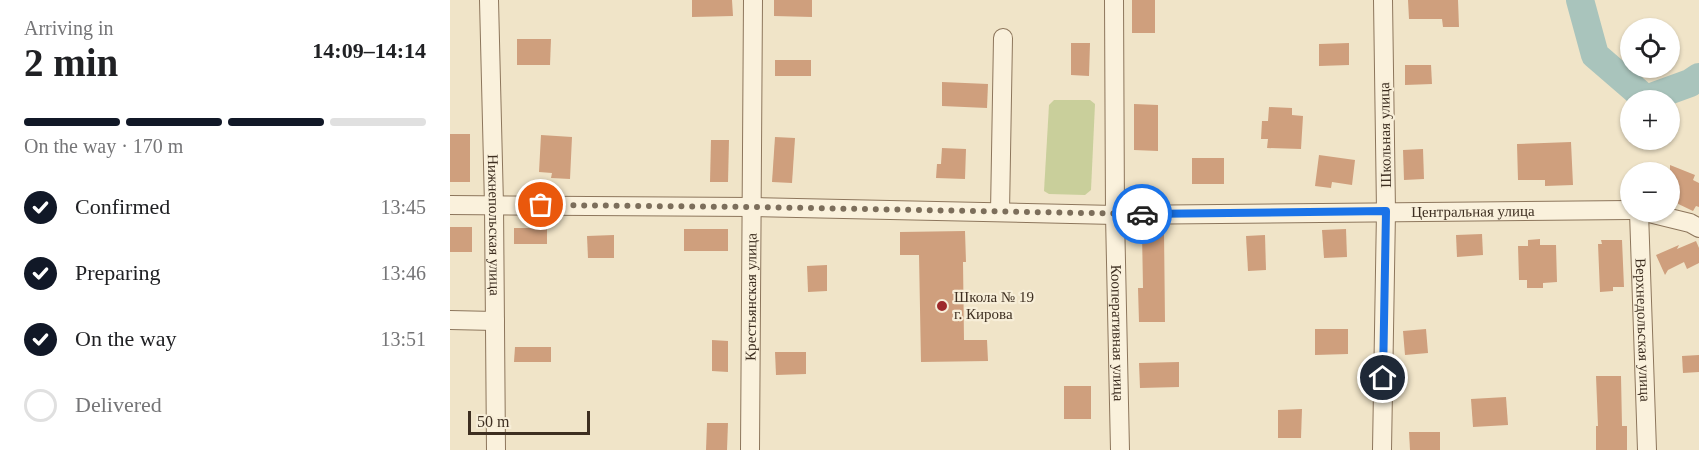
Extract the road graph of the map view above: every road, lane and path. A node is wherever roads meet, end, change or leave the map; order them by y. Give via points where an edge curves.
1 (489, 0) edge
2 (753, 0) edge
3 (1114, 0) edge
4 (1383, 0) edge
5 (1003, 38) dead end
6 (450, 205) edge
7 (494, 205) junction
8 (752, 207) junction
9 (1620, 210) edge
10 (1386, 211) junction
11 (1000, 212) junction
12 (1115, 215) junction
13 (1680, 221) edge
14 (1639, 222) edge
15 (1699, 228) edge
16 (450, 321) edge
17 (495, 321) junction
18 (496, 450) edge
19 (750, 450) edge
20 (1120, 450) edge
21 (1382, 450) edge
22 (1647, 450) edge

1 - 7 street, Нижнепольская улица
2 - 8 street, Крестьянская улица
3 - 12 street, Кооперативная улица
4 - 10 street, Школьная улица
5 - 11 street
6 - 7 street, Центральная улица
7 - 8 street, Центральная улица
7 - 17 street, Нижнепольская улица
8 - 11 street, Центральная улица
8 - 19 street, Крестьянская улица
9 - 10 street, Центральная улица
10 - 12 street, Центральная улица
10 - 21 street, Школьная улица
11 - 12 street, Центральная улица
12 - 20 street, Кооперативная улица
13 - 15 street
14 - 22 street, Верхнедольская улица
16 - 17 street
17 - 18 street, Нижнепольская улица

